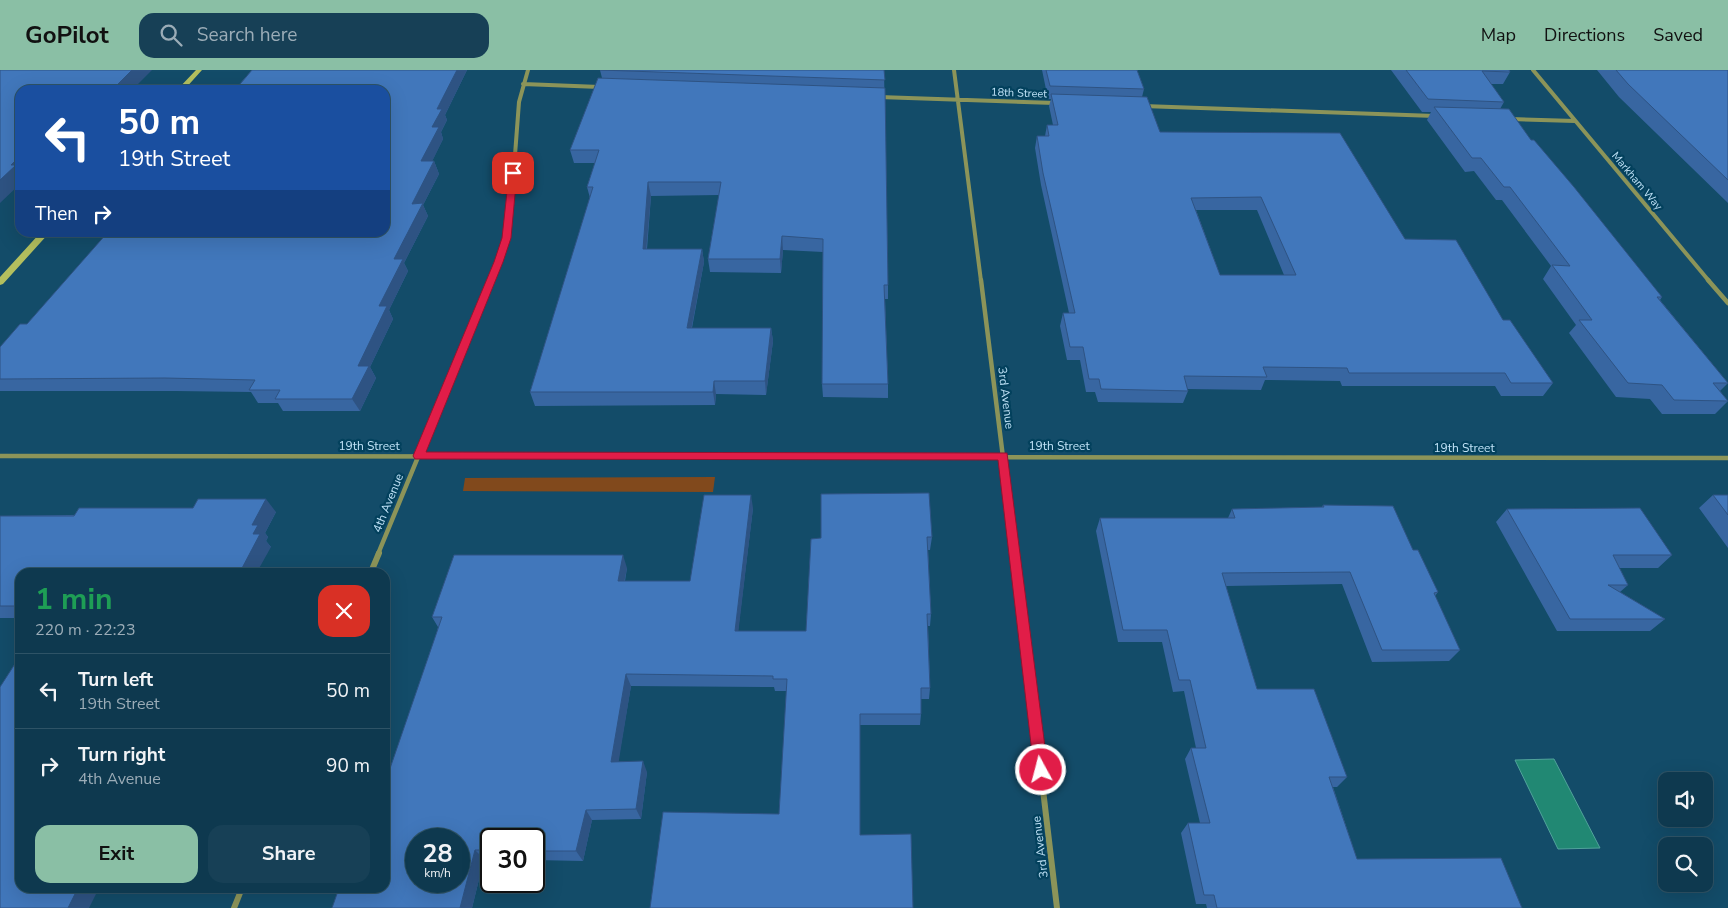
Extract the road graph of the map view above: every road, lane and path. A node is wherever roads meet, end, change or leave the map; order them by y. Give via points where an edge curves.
1 (199, 70) edge
2 (528, 70) edge
3 (954, 70) edge
4 (1533, 70) edge
5 (523, 84) junction
6 (185, 85) edge
7 (602, 87) edge
8 (878, 97) edge
9 (957, 100) junction
10 (1056, 103) edge
11 (1135, 106) edge
12 (1442, 116) edge
13 (1501, 118) edge
14 (1575, 121) junction
15 (41, 237) edge
16 (0, 282) edge
17 (1728, 303) edge
18 (0, 456) edge
19 (419, 456) junction
20 (1003, 456) junction
21 (1728, 458) edge
22 (373, 568) edge
23 (240, 893) edge
24 (234, 908) edge
25 (1057, 908) edge

1 - 6 street
2 - 5 street, 4th Avenue
3 - 9 street, 3rd Avenue
4 - 14 street, Markham Way
5 - 7 street
5 - 19 street, 4th Avenue via 506,238
8 - 9 street, 18th Street
9 - 10 street, 18th Street
9 - 20 street, 3rd Avenue
11 - 12 street
13 - 14 street
14 - 17 street, Markham Way
15 - 16 street
18 - 19 street, 19th Street
19 - 20 street, 19th Street
19 - 22 street, 4th Avenue
20 - 21 street, 19th Street
20 - 25 street, 3rd Avenue
23 - 24 street

